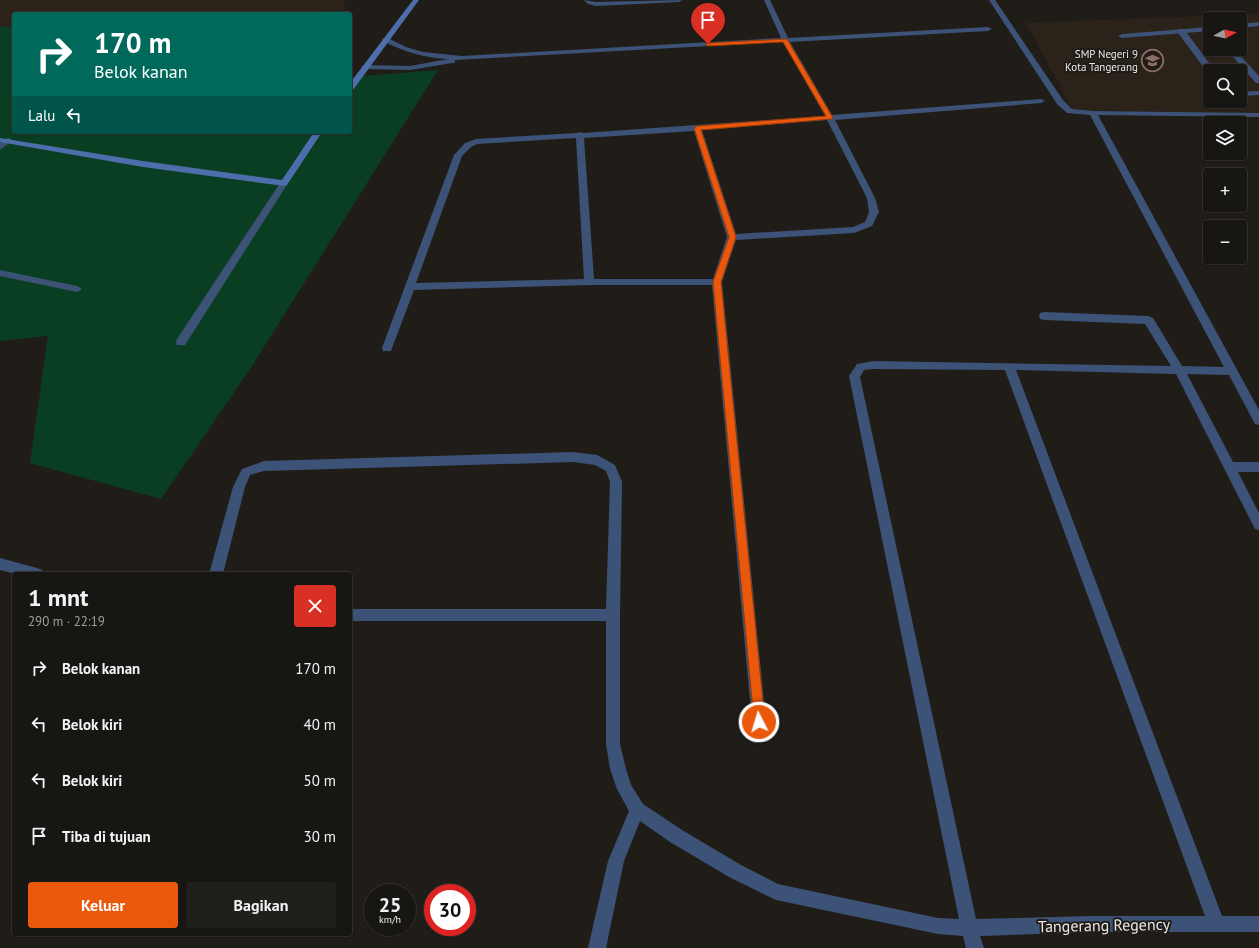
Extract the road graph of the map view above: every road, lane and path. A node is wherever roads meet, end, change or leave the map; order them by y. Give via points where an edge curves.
1 (416, 0) edge
2 (587, 0) edge
3 (677, 0) edge
4 (767, 0) edge
5 (992, 0) edge
6 (1259, 24) edge
7 (1247, 25) edge
8 (988, 29) dead end
9 (1203, 29) edge
10 (1181, 31) junction
11 (1122, 36) dead end
12 (386, 39) junction
13 (785, 40) junction
14 (1236, 56) edge
15 (462, 58) junction
16 (1206, 64) edge
17 (365, 67) junction
18 (1259, 81) edge
19 (352, 85) edge
20 (1259, 93) edge
21 (1247, 94) edge
22 (1041, 101) dead end
23 (1093, 113) junction
24 (1259, 115) edge
25 (830, 118) junction
26 (697, 128) junction
27 (317, 134) edge
28 (580, 134) junction
29 (4, 140) edge
30 (0, 147) edge
31 (284, 183) junction
32 (732, 237) junction
33 (0, 273) edge
34 (589, 282) junction
35 (717, 282) junction
36 (410, 287) junction
37 (77, 289) dead end
38 (1044, 316) dead end
39 (181, 342) dead end
40 (387, 348) dead end
41 (1009, 366) junction
42 (1178, 368) junction
43 (1232, 371) junction
44 (1259, 421) edge
45 (1229, 467) junction
46 (1259, 467) edge
47 (1259, 525) edge
48 (0, 564) edge
49 (30, 572) edge
50 (217, 572) edge
51 (352, 615) edge
52 (613, 615) junction
53 (759, 722) dead end
54 (638, 810) junction
55 (1216, 923) junction
56 (1259, 924) edge
57 (969, 928) junction
58 (597, 948) edge
59 (974, 948) edge

1 - 12 street
2 - 3 street via 596,4
4 - 13 street
5 - 23 street via 1060,102 1070,111
6 - 7 street
8 - 13 street
9 - 10 street
10 - 11 street
10 - 16 street
12 - 15 street via 418,53
12 - 17 street
13 - 15 street
13 - 25 street
14 - 18 street
15 - 17 street via 419,67
17 - 19 street
20 - 21 street
22 - 25 street
23 - 24 street
23 - 43 street
25 - 26 street
25 - 32 street via 871,198 874,212 869,224 854,230
26 - 28 street
26 - 32 street
27 - 31 street
28 - 34 street
28 - 36 street via 482,141 463,149 458,155
29 - 30 street
29 - 31 street via 143,164
31 - 39 street
32 - 35 street
33 - 37 street
34 - 35 street
34 - 36 street
35 - 53 street
36 - 40 street
38 - 42 street via 1144,319 1152,324
41 - 42 street
41 - 55 street
41 - 57 street via 873,365 861,367 854,376
42 - 43 street
42 - 45 street
43 - 44 street
45 - 46 street
45 - 47 street
48 - 49 street
50 - 52 street via 239,487 246,472 253,469 264,466 573,457 597,460 611,468 616,482
51 - 52 street
52 - 54 street via 613,744 625,789
54 - 57 street, Tangerang Regency via 722,863 776,892 938,926
54 - 58 street via 616,861
55 - 56 street, Tangerang Regency
55 - 57 street, Tangerang Regency
57 - 59 street

